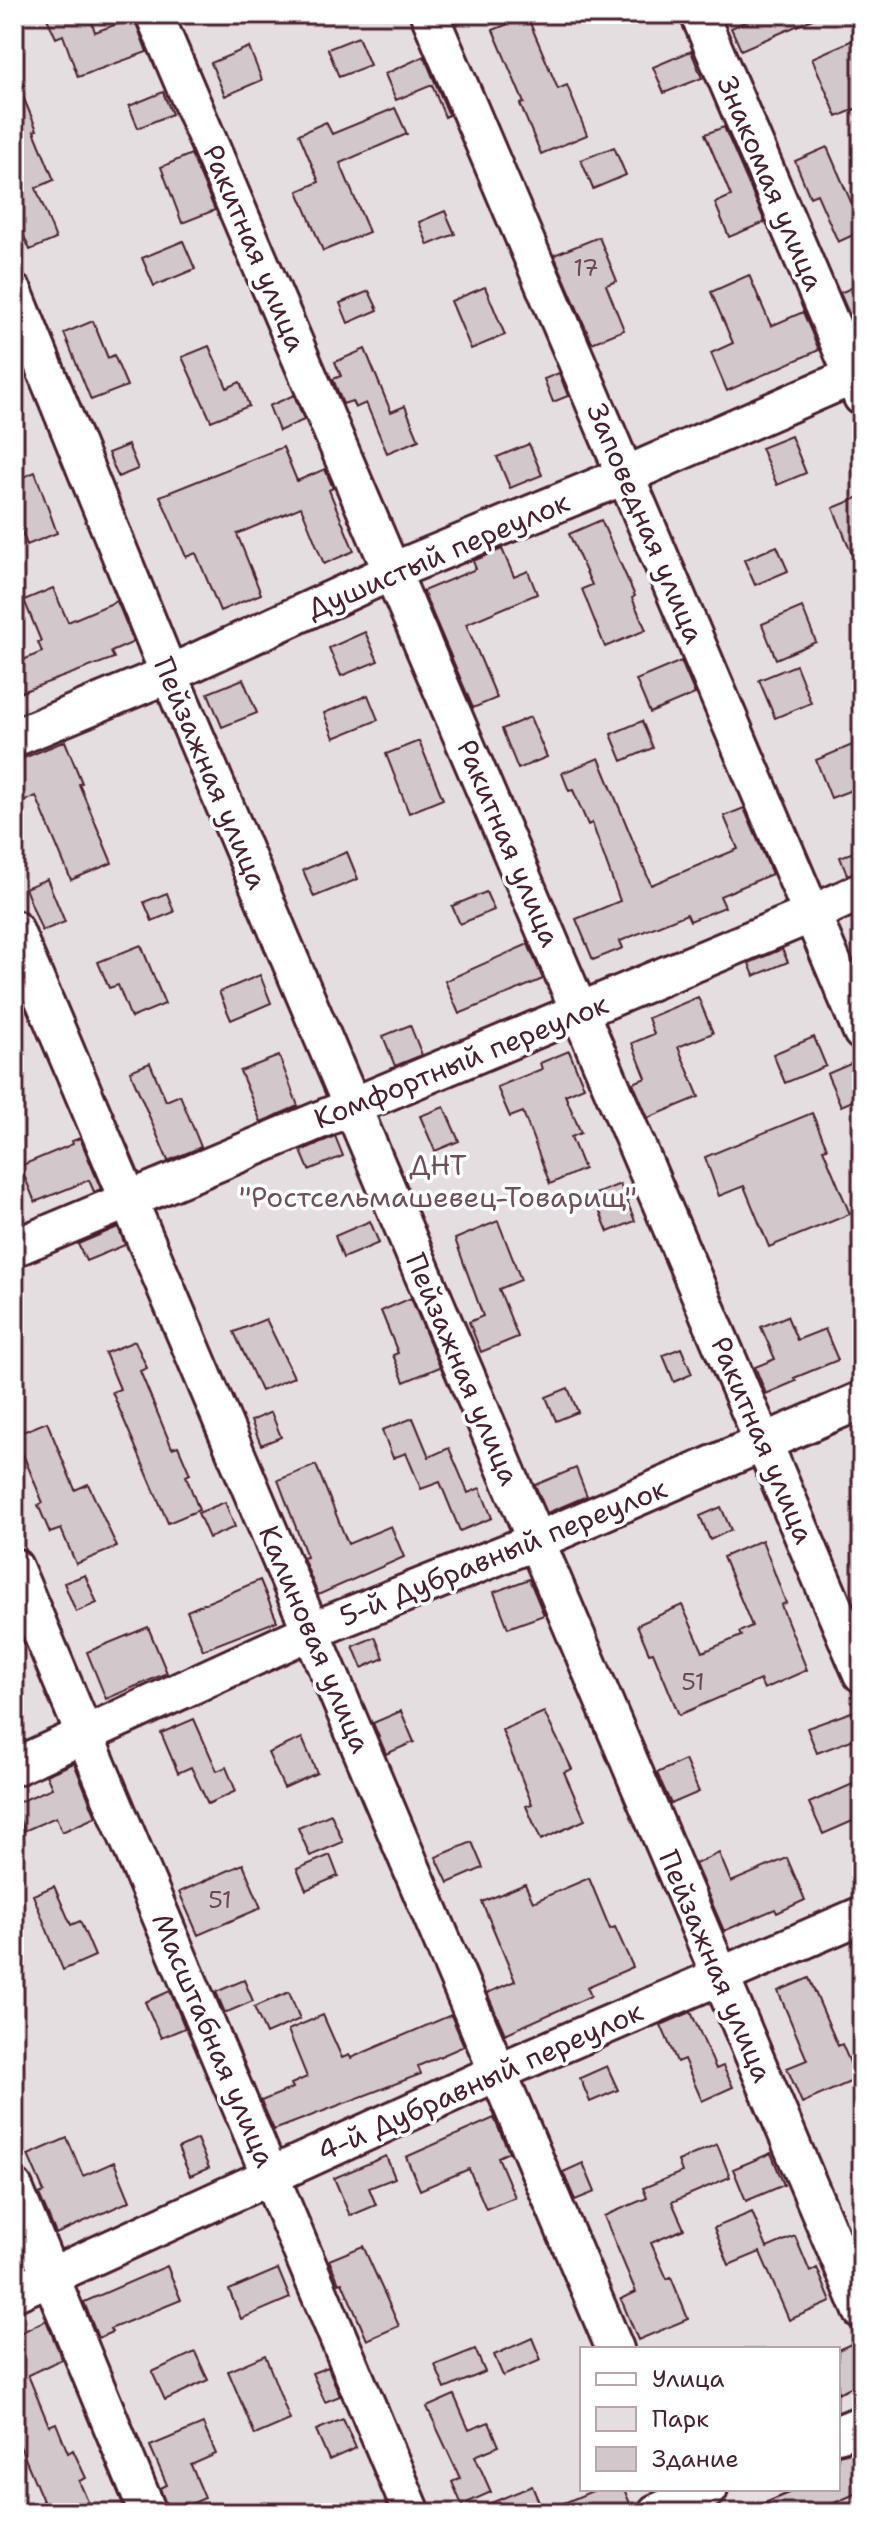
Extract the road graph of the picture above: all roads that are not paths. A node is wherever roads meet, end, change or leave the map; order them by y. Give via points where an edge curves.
1 (154, 14) edge
2 (429, 14) edge
3 (699, 14) edge
4 (14, 293) edge
5 (859, 381) edge
6 (626, 475) junction
7 (393, 571) junction
8 (169, 674) junction
9 (14, 738) edge
10 (862, 891) edge
11 (812, 914) junction
12 (14, 929) edge
13 (581, 1012) junction
14 (862, 1032) edge
15 (352, 1106) junction
16 (128, 1198) junction
17 (14, 1248) edge
18 (862, 1400) edge
19 (764, 1443) junction
20 (536, 1541) junction
21 (14, 1567) edge
22 (311, 1631) junction
23 (862, 1674) edge
24 (84, 1733) junction
25 (14, 1767) edge
26 (862, 1915) edge
27 (720, 1977) junction
28 (498, 2072) junction
29 (270, 2174) junction
30 (14, 2188) edge
31 (52, 2277) junction
32 (14, 2293) edge
33 (862, 2311) edge
34 (614, 2347) edge
35 (862, 2424) edge
36 (840, 2433) edge
37 (148, 2513) edge
38 (412, 2513) edge

1 - 7 lane, Ракитная улица
2 - 6 lane, Заповедная улица
3 - 5 lane, Знакомая улица
4 - 8 lane, Пейзажная улица
5 - 6 lane, Душистый переулок
6 - 7 lane, Душистый переулок
6 - 11 lane, Заповедная улица
7 - 8 lane, Душистый переулок
7 - 13 lane, Ракитная улица
8 - 9 lane, Душистый переулок
8 - 15 lane, Пейзажная улица
10 - 11 lane, Комфортный переулок
11 - 13 lane, Комфортный переулок
11 - 14 lane, Заповедная улица
12 - 16 lane, Калиновая улица
13 - 15 lane, Комфортный переулок
13 - 19 lane, Ракитная улица
15 - 16 lane, Комфортный переулок
15 - 20 lane, Пейзажная улица
16 - 17 lane, Комфортный переулок
16 - 22 lane, Калиновая улица
18 - 19 lane, 5-й Дубравный переулок
19 - 20 lane, 5-й Дубравный переулок
19 - 23 lane, Ракитная улица
20 - 22 lane, 5-й Дубравный переулок
20 - 27 lane, Пейзажная улица
21 - 24 lane, Масштабная улица
22 - 24 lane, 5-й Дубравный переулок
22 - 28 lane, Калиновая улица
24 - 25 lane, 5-й Дубравный переулок
24 - 29 lane, Масштабная улица
26 - 27 lane, 4-й Дубравный переулок
27 - 28 lane, 4-й Дубравный переулок
27 - 33 lane, Пейзажная улица
28 - 29 lane, 4-й Дубравный переулок
28 - 34 lane, Калиновая улица
29 - 31 lane, 4-й Дубравный переулок
29 - 38 lane, Масштабная улица
30 - 31 lane
31 - 32 lane, 4-й Дубравный переулок
31 - 37 lane
35 - 36 lane

